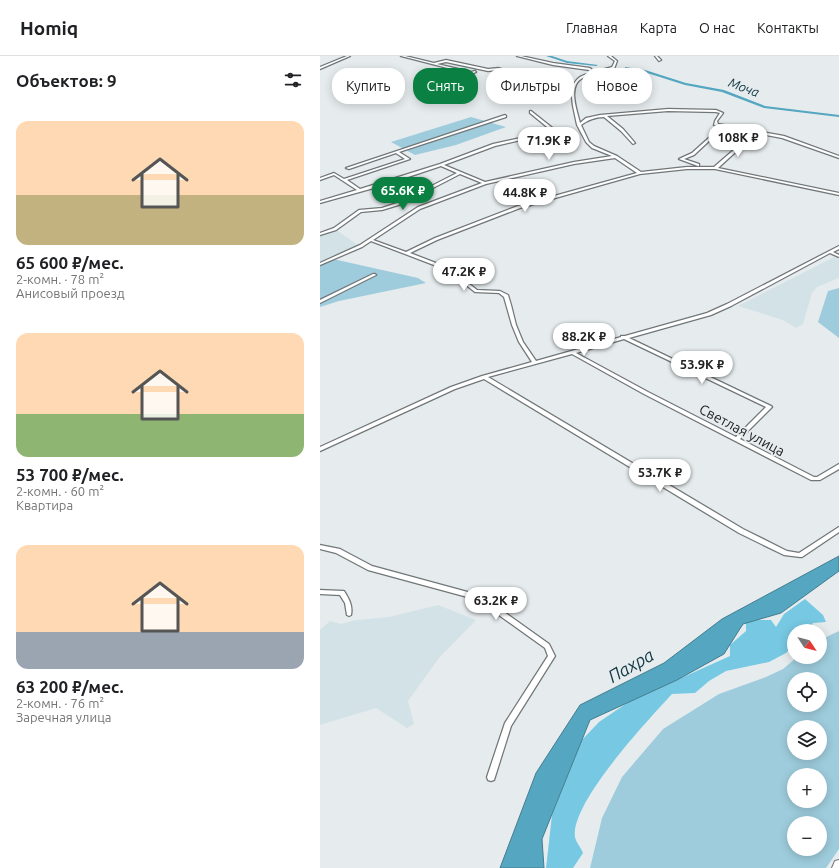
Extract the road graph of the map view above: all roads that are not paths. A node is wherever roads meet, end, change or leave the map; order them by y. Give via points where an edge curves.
1 (349, 56) edge
2 (402, 56) edge
3 (518, 56) edge
4 (609, 56) edge
5 (616, 56) edge
6 (656, 56) edge
7 (613, 58) junction
8 (660, 60) dead end
9 (434, 64) junction
10 (320, 68) edge
11 (450, 68) edge
12 (613, 68) edge
13 (582, 69) edge
14 (486, 70) edge
15 (582, 77) edge
16 (574, 86) edge
17 (574, 104) edge
18 (531, 112) dead end
19 (506, 116) dead end
20 (605, 116) junction
21 (579, 125) junction
22 (724, 126) junction
23 (751, 136) dead end
24 (633, 143) dead end
25 (396, 152) junction
26 (616, 157) junction
27 (839, 157) edge
28 (441, 165) junction
29 (348, 168) dead end
30 (707, 168) junction
31 (715, 168) junction
32 (460, 173) junction
33 (640, 173) junction
34 (320, 178) edge
35 (344, 180) junction
36 (485, 183) junction
37 (359, 190) junction
38 (839, 194) edge
39 (320, 202) edge
40 (320, 234) edge
41 (371, 240) junction
42 (839, 247) edge
43 (830, 252) junction
44 (408, 253) junction
45 (839, 256) edge
46 (320, 264) edge
47 (374, 275) dead end
48 (320, 302) edge
49 (623, 337) junction
50 (572, 352) junction
51 (534, 362) junction
52 (484, 376) junction
53 (736, 440) junction
54 (320, 449) edge
55 (839, 466) edge
56 (839, 528) edge
57 (320, 547) edge
58 (320, 592) edge
59 (349, 613) dead end
60 (491, 777) dead end
61 (839, 865) edge
62 (837, 868) edge

1 - 10 street
2 - 9 street
3 - 13 street
4 - 7 street
5 - 7 street
6 - 8 street
7 - 12 street via 616,61
9 - 11 street
9 - 14 street via 446,61
15 - 16 street
17 - 21 street
18 - 28 street via 554,131 494,145
19 - 25 street
20 - 21 street via 589,118
20 - 22 street via 668,110 716,111 722,113 716,125
20 - 24 street
21 - 26 street via 592,147
22 - 27 street via 783,137
22 - 30 street via 693,154 681,159
23 - 31 street
25 - 29 street
25 - 35 street via 408,159
26 - 33 street
26 - 36 street via 575,163
28 - 32 street
28 - 37 street
30 - 31 street
30 - 33 street
31 - 38 street
32 - 36 street
32 - 40 street via 401,203 382,209 360,211 335,229
33 - 44 street via 519,207 436,239
34 - 35 street via 334,174
35 - 37 street
36 - 41 street via 419,208
37 - 39 street
41 - 44 street
41 - 46 street
42 - 43 street
43 - 45 street
43 - 49 street via 709,314
44 - 51 street via 448,269 476,291 500,292 506,296 521,342
47 - 48 street
49 - 50 street
49 - 53 street via 769,407
50 - 51 street
50 - 53 street, Светлая улица
51 - 52 street
52 - 54 street
52 - 56 street via 741,531 786,553 800,555
53 - 55 street, Светлая улица via 813,479 818,479
57 - 60 street via 338,551 370,568 473,596 547,646 552,656 508,725
58 - 59 street via 342,593 348,603
61 - 62 main road

